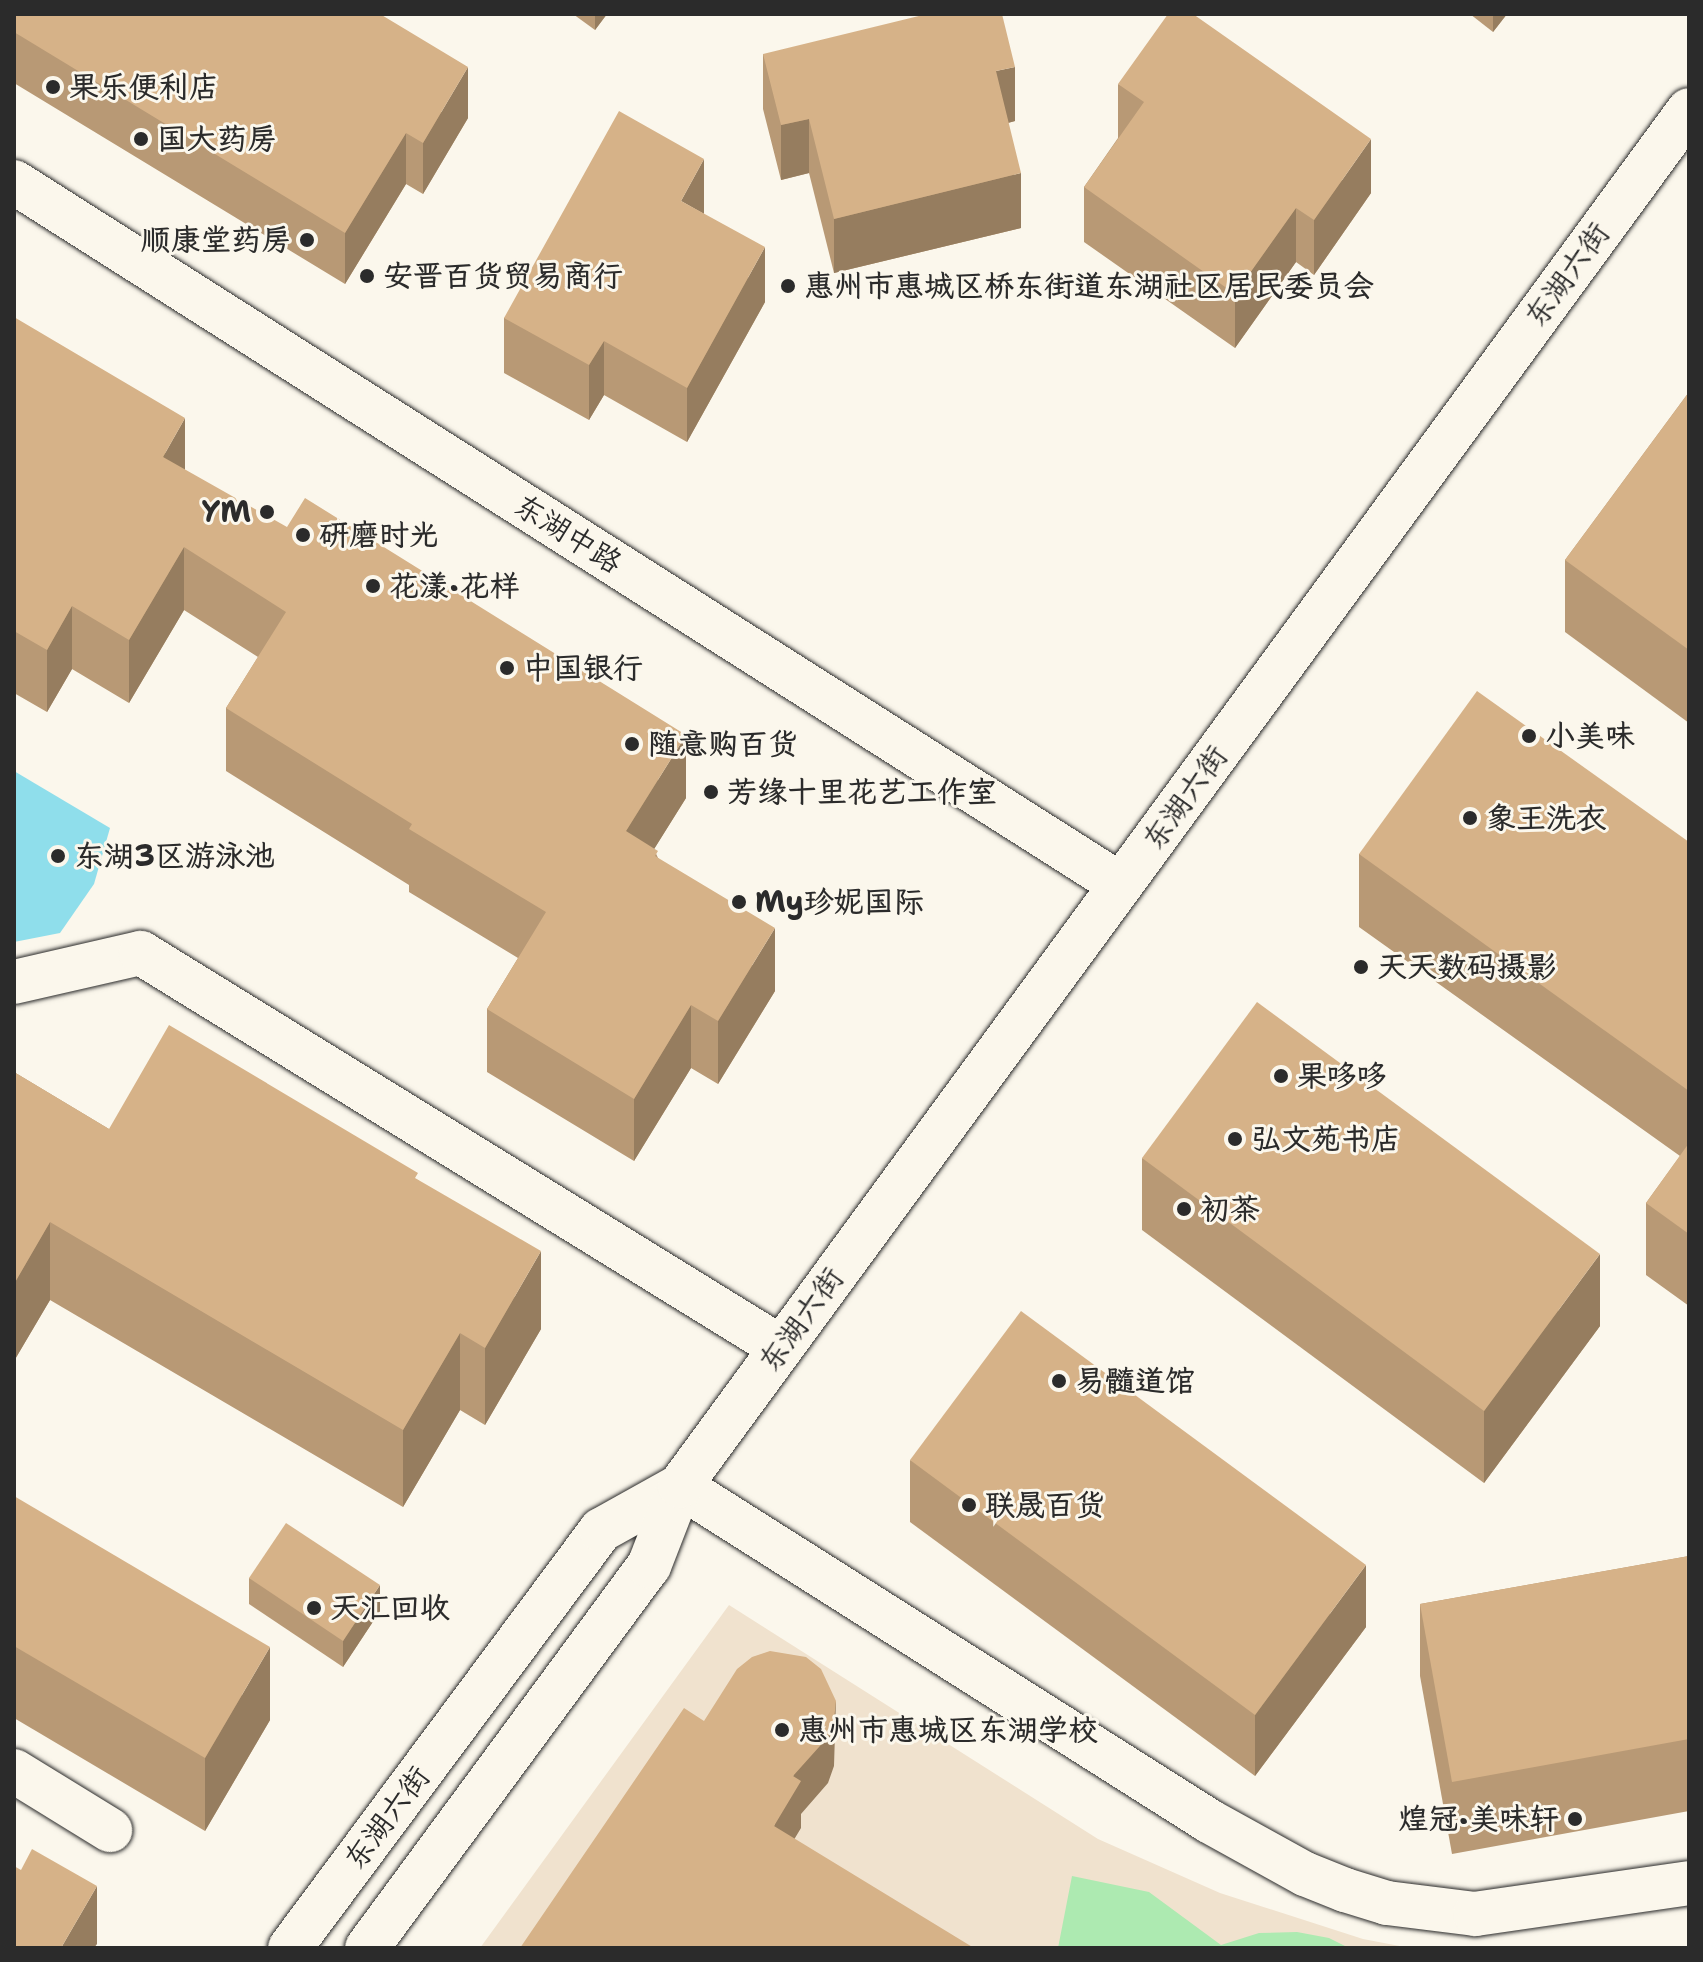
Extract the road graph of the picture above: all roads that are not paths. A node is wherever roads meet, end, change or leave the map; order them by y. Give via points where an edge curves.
1 (1689, 110) edge
2 (14, 182) edge
3 (1121, 885) junction
4 (14, 982) edge
5 (780, 1347) junction
6 (680, 1486) junction
7 (14, 1771) edge
8 (110, 1830) dead end
9 (1689, 1883) edge
10 (290, 1948) edge
11 (367, 1948) edge

1 - 3 street, 东湖六街
2 - 3 street, 东湖中路
3 - 5 street, 东湖六街
4 - 5 street via 141,953
5 - 6 street, 东湖六街
6 - 9 street via 1209,1821 1345,1890 1387,1903 1475,1914
6 - 10 street, 东湖六街 via 601,1530
6 - 11 street, 东湖六街 via 649,1566
7 - 8 street

